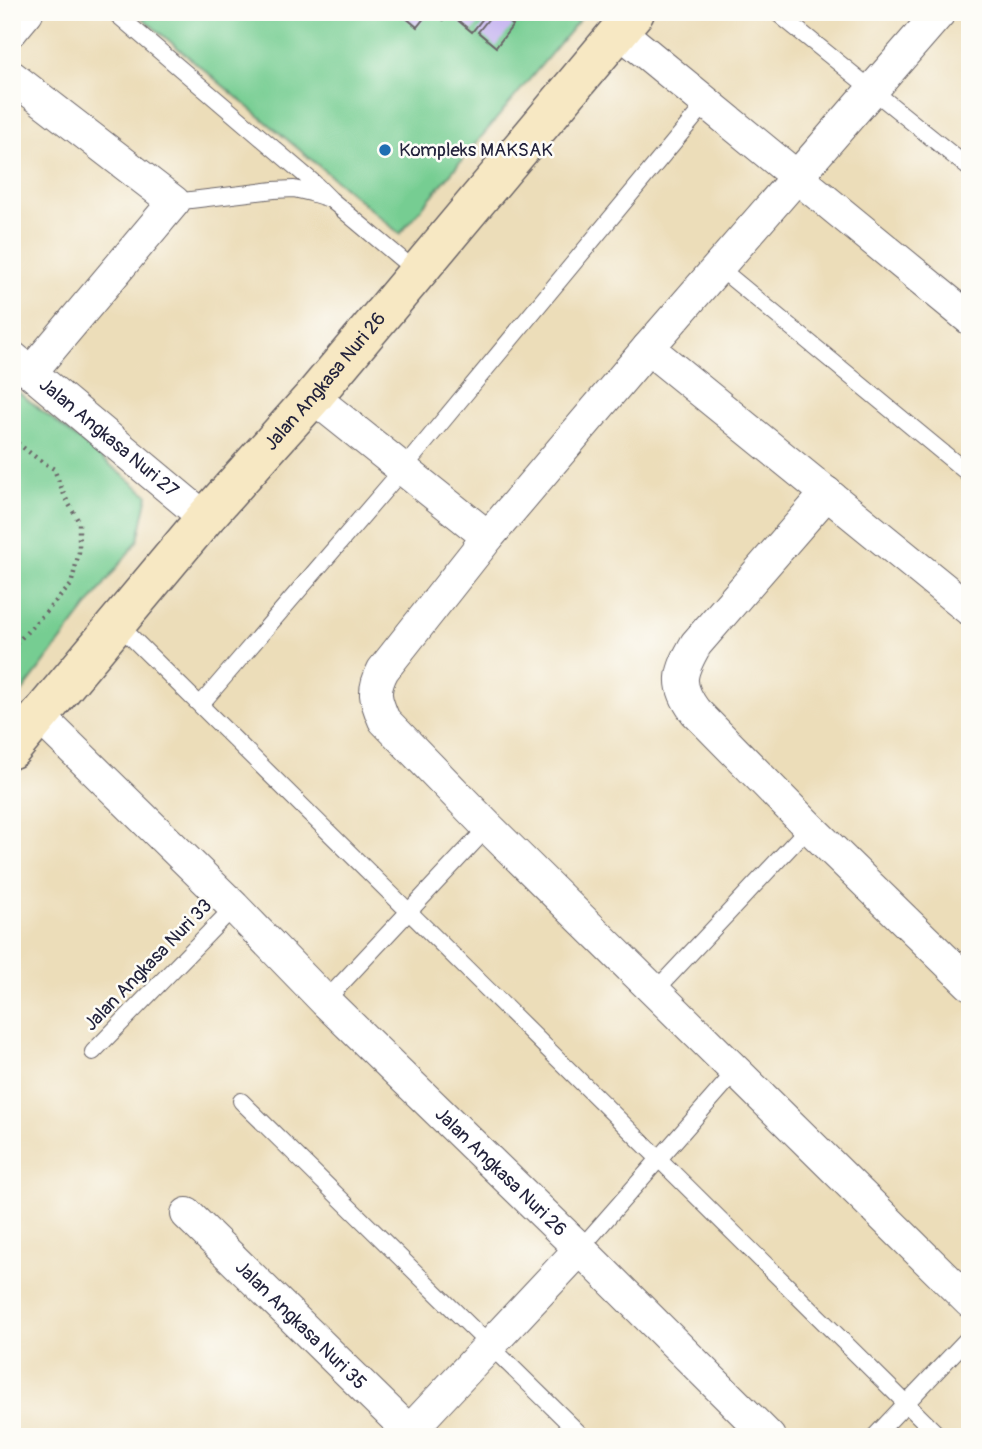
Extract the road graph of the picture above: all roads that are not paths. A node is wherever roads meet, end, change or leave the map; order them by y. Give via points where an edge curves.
1 (27, 12) edge
2 (114, 12) edge
3 (776, 12) edge
4 (940, 12) edge
5 (627, 22) edge
6 (12, 30) edge
7 (12, 77) edge
8 (874, 90) junction
9 (707, 102) junction
10 (970, 169) edge
11 (796, 177) junction
12 (330, 199) junction
13 (174, 202) junction
14 (717, 267) junction
15 (418, 273) junction
16 (970, 319) edge
17 (648, 348) junction
18 (22, 364) edge
19 (313, 397) junction
20 (403, 469) junction
21 (970, 475) edge
22 (827, 493) junction
23 (205, 518) junction
24 (488, 537) junction
25 (970, 610) edge
26 (117, 623) junction
27 (201, 704) junction
28 (39, 716) junction
29 (12, 749) edge
30 (488, 827) junction
31 (809, 827) junction
32 (234, 907) junction
33 (409, 912) junction
34 (970, 984) edge
35 (655, 991) junction
36 (325, 1002) junction
37 (93, 1052) dead end
38 (736, 1071) junction
39 (240, 1101) dead end
40 (658, 1160) junction
41 (187, 1214) dead end
42 (580, 1249) junction
43 (970, 1302) edge
44 (970, 1336) edge
45 (489, 1345) junction
46 (906, 1404) junction
47 (409, 1435) edge
48 (583, 1437) edge
49 (769, 1437) edge
50 (874, 1437) edge
51 (940, 1437) edge

1 - 6 street
2 - 12 lane
3 - 8 lane
4 - 8 street
5 - 9 street
5 - 15 street, Jalan Angkasa Nuri 26
7 - 13 street
8 - 10 lane
8 - 11 street
9 - 11 street
9 - 20 lane
11 - 14 street
11 - 16 street
12 - 13 lane via 294,189
12 - 15 lane
13 - 18 street
14 - 17 street
14 - 21 lane
15 - 19 street, Jalan Angkasa Nuri 26
17 - 22 street
17 - 24 street
18 - 23 street, Jalan Angkasa Nuri 27
19 - 20 street
19 - 23 street, Jalan Angkasa Nuri 26
20 - 24 street
20 - 27 lane
22 - 25 street
22 - 31 street via 696,644 681,678 683,695 695,711
23 - 26 street, Jalan Angkasa Nuri 26
24 - 30 street via 375,686 384,720
26 - 27 lane
26 - 28 street, Jalan Angkasa Nuri 26
27 - 33 lane
28 - 29 street, Jalan Angkasa Nuri 26
28 - 32 street, Jalan Angkasa Nuri 26
30 - 33 lane
30 - 35 street
31 - 34 street
31 - 35 lane
32 - 36 street, Jalan Angkasa Nuri 26
32 - 37 lane, Jalan Angkasa Nuri 33
33 - 36 lane
33 - 40 lane
35 - 38 street
36 - 42 street, Jalan Angkasa Nuri 26
38 - 40 lane
38 - 43 street
39 - 45 lane
40 - 42 lane
40 - 46 lane
41 - 47 street, Jalan Angkasa Nuri 35
42 - 45 street
42 - 49 street, Jalan Angkasa Nuri 26
44 - 46 lane
45 - 47 street
45 - 48 lane
46 - 50 lane
46 - 51 lane

